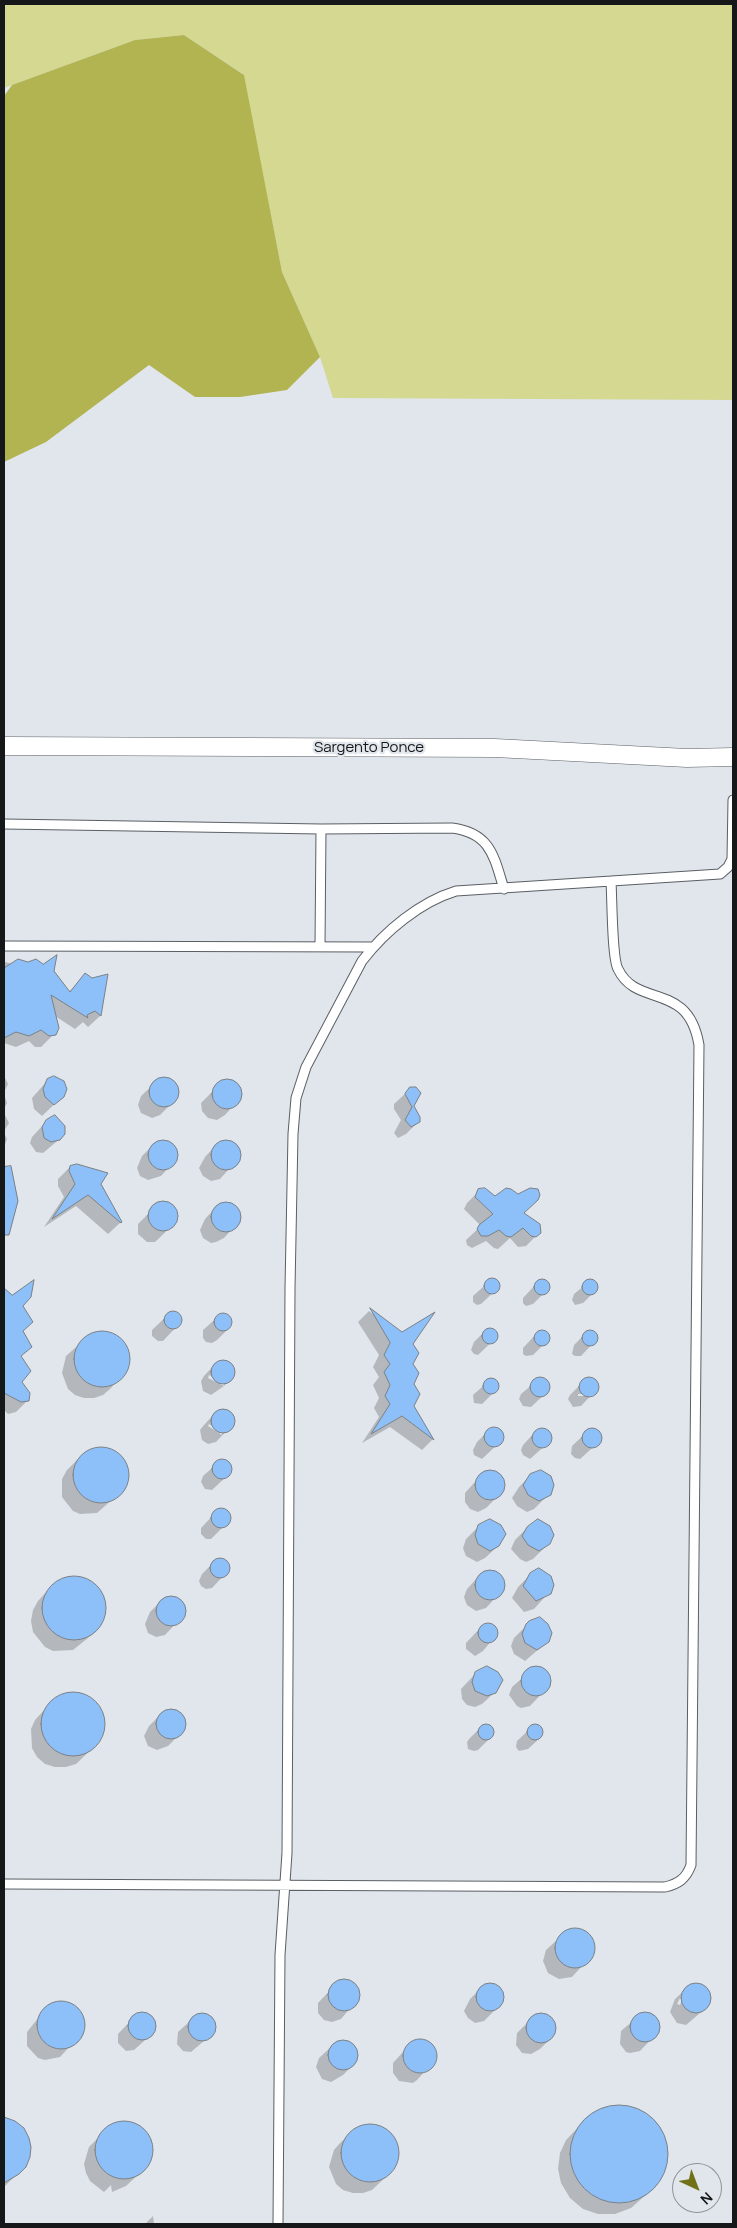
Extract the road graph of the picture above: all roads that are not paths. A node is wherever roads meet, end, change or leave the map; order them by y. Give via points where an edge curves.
1 (4, 746) edge
2 (733, 757) edge
3 (733, 800) edge
4 (4, 824) edge
5 (321, 829) junction
6 (611, 881) junction
7 (504, 889) junction
8 (4, 946) edge
9 (320, 946) junction
10 (373, 947) junction
11 (4, 1884) edge
12 (285, 1885) junction
13 (278, 2224) edge

1 - 2 street, Sargento Ponce via 495,748 687,758
3 - 6 lane via 732,859 720,874
4 - 5 lane
5 - 7 lane via 466,830 488,845
5 - 9 lane
6 - 7 lane
6 - 12 lane via 616,968 634,988 668,999 687,1012 696,1028 699,1045 688,1873 678,1884 665,1887
7 - 10 lane via 456,891 441,896 422,906
8 - 9 lane
9 - 10 lane
10 - 12 lane via 362,961 306,1067 296,1098 290,1288
11 - 12 lane
12 - 13 lane via 280,1955

